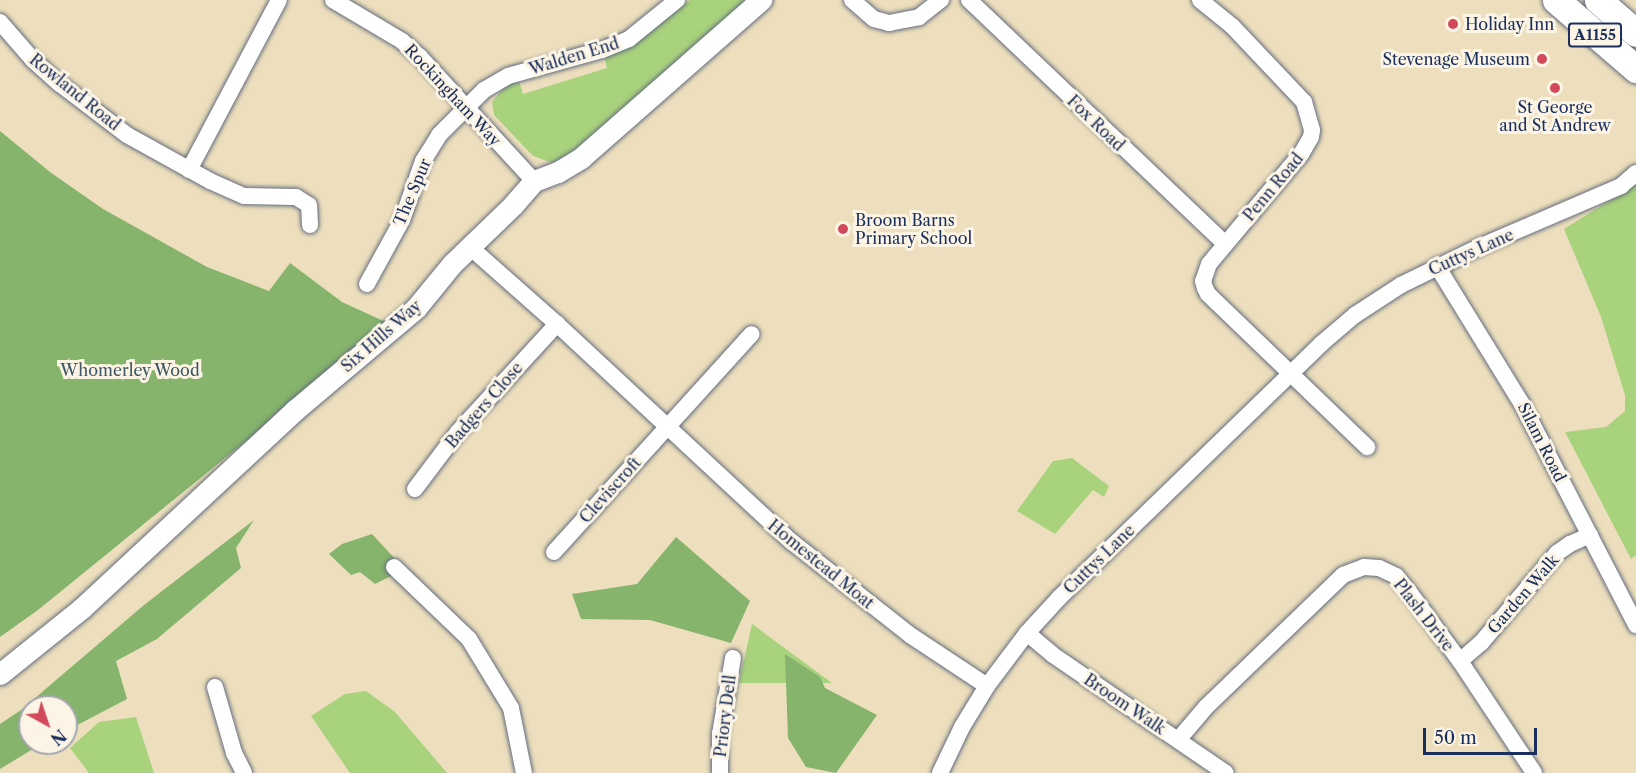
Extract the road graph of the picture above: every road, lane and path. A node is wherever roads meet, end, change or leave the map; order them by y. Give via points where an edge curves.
1 (279, 0) edge
2 (677, 0) edge
3 (761, 0) edge
4 (852, 0) edge
5 (941, 0) edge
6 (969, 0) edge
7 (1200, 0) edge
8 (1556, 0) edge
9 (1598, 0) edge
10 (339, 1) edge
11 (0, 22) edge
12 (1634, 29) edge
13 (1636, 69) edge
14 (467, 108) junction
15 (189, 170) junction
16 (1636, 173) edge
17 (534, 181) junction
18 (310, 225) dead end
19 (1225, 244) junction
20 (470, 248) junction
21 (1437, 266) junction
22 (367, 284) dead end
23 (557, 324) junction
24 (752, 334) dead end
25 (1291, 373) junction
26 (666, 428) junction
27 (1367, 447) dead end
28 (415, 489) dead end
29 (1590, 535) junction
30 (554, 552) dead end
31 (394, 567) dead end
32 (1636, 625) edge
33 (1027, 633) junction
34 (734, 658) dead end
35 (1460, 661) junction
36 (0, 674) edge
37 (987, 686) junction
38 (215, 687) dead end
39 (1178, 740) junction
40 (244, 773) edge
41 (525, 773) edge
42 (720, 773) edge
43 (940, 773) edge
44 (1226, 773) edge
45 (1534, 773) edge

1 - 15 street
2 - 14 street, Walden End via 629,39 508,76 484,90
3 - 17 street, Six Hills Way via 581,158
4 - 5 street via 874,19 889,23 919,17
6 - 19 street, Fox Road
7 - 19 street, Penn Road via 1232,26 1296,92 1311,121 1311,137 1301,154
8 - 13 main road, A1155
9 - 12 main road, A1155
10 - 14 street, Rockingham Way via 402,41
11 - 15 street, Rowland Road via 33,60 90,109
14 - 17 street, Rockingham Way
14 - 22 street, The Spur via 439,135 423,161 402,220
15 - 18 street, Rowland Road via 244,196 296,197 309,205
16 - 21 street, Cuttys Lane via 1621,186
17 - 20 street, Six Hills Way
19 - 25 street, Penn Road via 1205,272 1205,288
20 - 23 street, Homestead Moat
20 - 36 street, Six Hills Way via 416,308 295,410 82,608
21 - 25 street, Cuttys Lane via 1355,315
21 - 29 street, Silam Road via 1522,404
23 - 26 street, Homestead Moat
23 - 28 street, Badgers Close via 458,432
24 - 26 street
25 - 27 street
25 - 33 street, Cuttys Lane
26 - 30 street, Cleviscroft
26 - 37 street, Homestead Moat via 817,562 910,635
29 - 32 street, Silam Road
29 - 35 street, Garden Walk via 1557,553 1481,643
31 - 41 street via 469,639 510,708
33 - 37 street, Cuttys Lane
33 - 39 street, Broom Walk
34 - 42 street, Priory Dell via 720,734
35 - 39 street, Plash Drive via 1396,576 1379,568 1364,567 1343,575 1206,707
35 - 45 street, Plash Drive
37 - 43 street, Cuttys Lane
38 - 40 street via 234,753
39 - 44 street, Broom Walk

